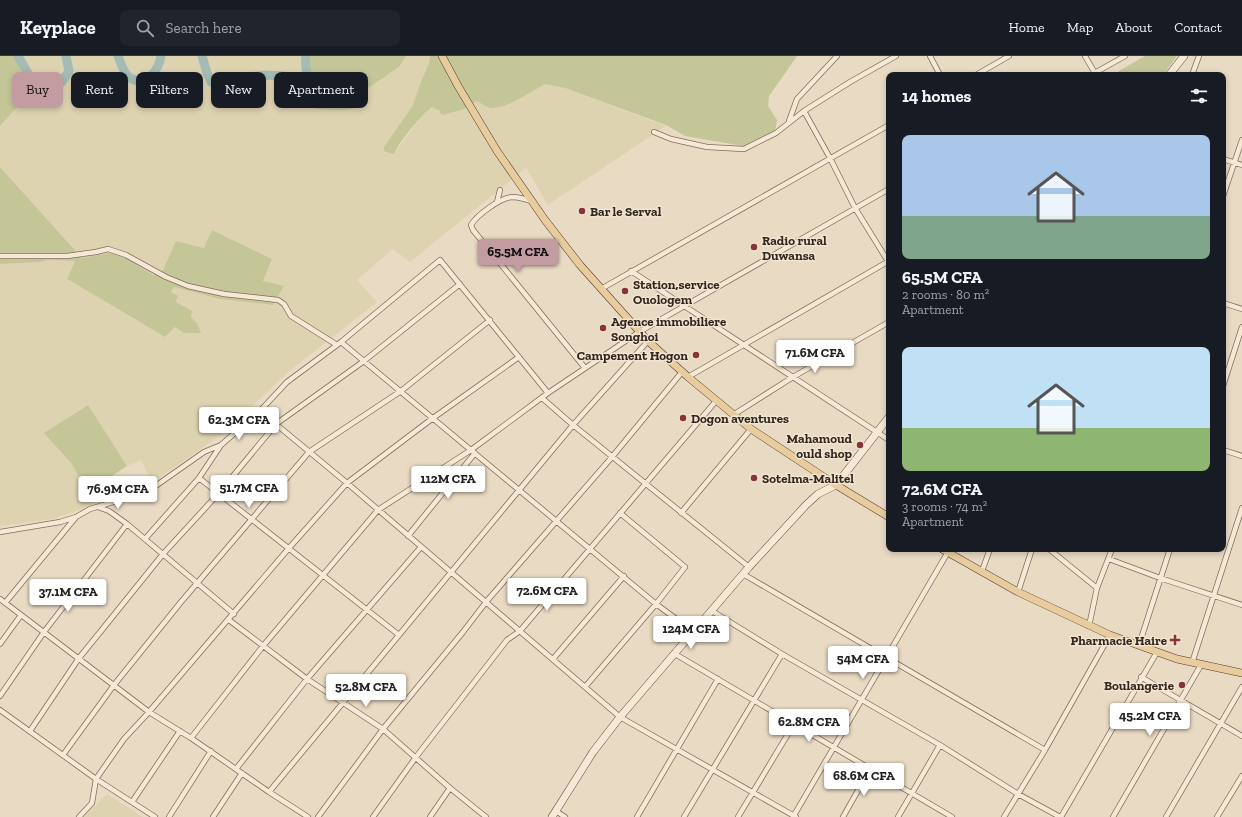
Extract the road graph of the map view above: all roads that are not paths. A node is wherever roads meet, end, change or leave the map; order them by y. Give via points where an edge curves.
1 (442, 56) edge
2 (837, 56) edge
3 (896, 56) edge
4 (930, 56) edge
5 (1009, 56) edge
6 (1085, 56) edge
7 (1125, 56) edge
8 (1184, 56) edge
9 (1199, 56) edge
10 (938, 72) edge
11 (981, 72) edge
12 (1093, 72) edge
13 (1097, 72) edge
14 (1171, 72) edge
15 (1193, 72) edge
16 (804, 111) junction
17 (788, 122) junction
18 (886, 127) edge
19 (654, 132) dead end
20 (1242, 140) edge
21 (830, 158) junction
22 (1226, 160) edge
23 (1234, 163) junction
24 (1242, 165) edge
25 (1226, 187) edge
26 (500, 190) dead end
27 (886, 191) edge
28 (531, 201) junction
29 (497, 202) junction
30 (855, 208) junction
31 (0, 256) edge
32 (886, 257) edge
33 (886, 264) edge
34 (631, 272) junction
35 (460, 284) junction
36 (601, 289) junction
37 (1226, 304) edge
38 (684, 306) junction
39 (1242, 309) edge
40 (490, 320) junction
41 (886, 324) edge
42 (1242, 327) edge
43 (639, 332) junction
44 (341, 342) junction
45 (648, 342) junction
46 (336, 345) junction
47 (744, 345) junction
48 (519, 357) junction
49 (364, 361) junction
50 (585, 368) junction
51 (682, 372) junction
52 (793, 377) junction
53 (1226, 377) edge
54 (688, 378) junction
55 (401, 391) junction
56 (548, 393) junction
57 (542, 398) junction
58 (716, 401) junction
59 (260, 411) junction
60 (733, 415) junction
61 (433, 418) junction
62 (886, 421) edge
63 (276, 424) junction
64 (573, 425) junction
65 (751, 429) junction
66 (877, 432) junction
67 (886, 438) edge
68 (221, 445) junction
69 (473, 451) junction
70 (1226, 451) edge
71 (309, 452) junction
72 (1242, 456) edge
73 (612, 457) junction
74 (199, 478) junction
75 (347, 483) junction
76 (645, 484) junction
77 (836, 485) junction
78 (520, 490) junction
79 (219, 494) junction
80 (98, 507) junction
81 (1242, 508) edge
82 (378, 510) junction
83 (620, 513) junction
84 (681, 513) junction
85 (886, 515) edge
86 (76, 517) junction
87 (252, 519) junction
88 (557, 520) junction
89 (127, 524) junction
90 (0, 532) edge
91 (408, 536) junction
92 (145, 539) junction
93 (421, 547) junction
94 (289, 548) junction
95 (590, 549) junction
96 (944, 552) edge
97 (949, 552) edge
98 (989, 552) edge
99 (1031, 552) edge
100 (1053, 552) edge
101 (1111, 552) edge
102 (1169, 552) edge
103 (163, 554) junction
104 (1109, 559) junction
105 (749, 567) junction
106 (982, 571) junction
107 (451, 572) junction
108 (743, 574) junction
109 (322, 575) junction
110 (624, 576) junction
111 (1160, 578) junction
112 (198, 583) junction
113 (1097, 588) junction
114 (1018, 592) junction
115 (1214, 595) junction
116 (0, 599) edge
117 (486, 602) junction
118 (5, 603) junction
119 (656, 604) junction
120 (1242, 605) edge
121 (367, 610) junction
122 (712, 611) junction
123 (234, 614) junction
124 (21, 615) junction
125 (229, 620) junction
126 (1089, 626) junction
127 (520, 631) junction
128 (44, 632) junction
129 (694, 632) junction
130 (399, 635) junction
131 (1110, 635) junction
132 (0, 644) edge
133 (1139, 645) junction
134 (263, 646) junction
135 (1157, 652) junction
136 (675, 654) junction
137 (782, 654) junction
138 (80, 658) junction
139 (886, 658) junction
140 (553, 659) junction
141 (1192, 663) junction
142 (1201, 665) junction
143 (1242, 673) edge
144 (1142, 677) junction
145 (307, 678) junction
146 (718, 679) junction
147 (114, 685) junction
148 (585, 687) junction
149 (1242, 687) edge
150 (0, 696) edge
151 (862, 699) junction
152 (1181, 700) junction
153 (754, 701) junction
154 (343, 702) junction
155 (0, 710) edge
156 (149, 712) junction
157 (620, 717) junction
158 (794, 724) junction
159 (1220, 724) junction
160 (383, 729) junction
161 (30, 731) junction
162 (180, 731) junction
163 (1242, 736) edge
164 (190, 738) junction
165 (940, 744) junction
166 (834, 748) junction
167 (678, 749) junction
168 (1045, 750) junction
169 (211, 751) junction
170 (63, 755) junction
171 (416, 758) junction
172 (236, 769) junction
173 (713, 769) junction
174 (870, 769) junction
175 (242, 774) junction
176 (1242, 776) edge
177 (96, 779) junction
178 (450, 788) junction
179 (269, 792) junction
180 (753, 792) junction
181 (912, 793) junction
182 (1018, 794) junction
183 (132, 802) junction
184 (554, 814) edge
185 (79, 817) edge
186 (155, 817) edge
187 (169, 817) edge
188 (213, 817) edge
189 (308, 817) edge
190 (318, 817) edge
191 (373, 817) edge
192 (430, 817) edge
193 (486, 817) edge
194 (565, 817) edge
195 (637, 817) edge
196 (684, 817) edge
197 (738, 817) edge
198 (794, 817) edge
199 (843, 817) edge
200 (898, 817) edge
201 (952, 817) edge
202 (1004, 817) edge
203 (1061, 817) edge
204 (1113, 817) edge
205 (1166, 817) edge
206 (1218, 817) edge

1 - 28 main road via 497,151
2 - 17 street via 797,99
3 - 16 street
4 - 10 street
5 - 11 street
6 - 12 street
7 - 13 street
8 - 14 main road
9 - 15 street
16 - 17 street
16 - 21 street
17 - 19 street via 776,133 744,149 707,147 671,139
18 - 21 street
20 - 23 street
21 - 30 street
21 - 34 street
22 - 23 street
23 - 24 street
23 - 25 street
26 - 29 street
27 - 30 street
28 - 29 street via 514,197
28 - 36 main road
29 - 50 street via 474,220 471,225 473,230
30 - 32 street
30 - 38 street
31 - 46 street via 67,256 108,249 188,286 224,294 278,300 284,304 291,316
33 - 47 street
34 - 36 street
34 - 38 street
35 - 40 street
35 - 44 street via 440,260
35 - 49 street
36 - 43 main road
37 - 39 street
38 - 43 street
38 - 47 street
40 - 48 street
40 - 55 street
41 - 52 street
42 - 53 street
43 - 45 main road
43 - 50 street
44 - 46 street
44 - 49 street
45 - 51 main road
45 - 64 street
46 - 59 street via 287,382
47 - 52 street
47 - 54 street
48 - 56 street
48 - 61 street
49 - 55 street
49 - 63 street
50 - 56 street
51 - 54 main road
51 - 73 street
52 - 60 street
52 - 66 street
54 - 58 main road
55 - 61 street
55 - 71 street
56 - 57 street
57 - 64 street
57 - 69 street
58 - 60 main road
58 - 76 street
59 - 63 street
59 - 68 street
60 - 65 main road
61 - 69 street
61 - 75 street
62 - 66 main road
63 - 71 street
63 - 79 street
64 - 73 street
64 - 78 street
65 - 77 main road
65 - 84 street
66 - 67 street
66 - 77 main road
68 - 74 street
68 - 80 street via 204,452 147,492
69 - 78 street
69 - 82 street
69 - 91 street
70 - 72 street
71 - 75 street
71 - 87 street
73 - 76 street
73 - 88 street
74 - 79 street
74 - 92 street
75 - 82 street
75 - 94 street
76 - 83 street
76 - 84 street
77 - 85 main road
77 - 105 main road via 818,494 806,505
78 - 88 street
78 - 107 street
79 - 87 street
79 - 103 street
80 - 86 street
80 - 89 street
81 - 115 street
82 - 91 street
82 - 109 street
83 - 95 street
83 - 119 street via 685,567
84 - 105 street
86 - 90 street
86 - 118 street
87 - 94 street
87 - 112 street
88 - 95 street
88 - 117 street
89 - 92 street
89 - 128 street
91 - 93 street
92 - 103 street
93 - 107 street
93 - 121 street
94 - 109 street
94 - 123 street
95 - 110 street
95 - 127 street
96 - 139 street
97 - 106 main road
98 - 106 street
99 - 114 street
100 - 113 street
101 - 104 street
102 - 111 street
103 - 112 street
103 - 138 street
104 - 111 street
104 - 113 street
105 - 108 main road
106 - 114 main road
107 - 117 street
107 - 130 street
108 - 122 main road
108 - 139 street
109 - 121 street
109 - 134 street
110 - 119 street
110 - 140 street
111 - 115 street
111 - 133 street
112 - 123 street
112 - 147 street
113 - 126 street
114 - 126 main road
115 - 120 street
115 - 141 street
116 - 118 street
117 - 127 street
117 - 160 street
118 - 124 street
119 - 129 street
119 - 148 street
121 - 130 street
121 - 145 street
122 - 129 main road
122 - 137 street
123 - 125 street
124 - 128 street
124 - 132 street
125 - 134 street
125 - 156 street
126 - 131 main road
127 - 140 street
127 - 171 street via 507,640
128 - 138 street
128 - 150 street
129 - 136 main road
130 - 154 street
131 - 133 main road
131 - 168 street
133 - 135 main road
134 - 145 street
134 - 164 street
135 - 141 main road
135 - 144 street
136 - 146 street
136 - 157 main road
137 - 151 street
137 - 153 street
138 - 147 street
138 - 161 street
139 - 151 street
139 - 168 street
140 - 148 street
141 - 142 main road
142 - 143 main road
142 - 152 street
144 - 152 street
144 - 203 street
145 - 154 street
145 - 172 street
146 - 153 street
146 - 167 street
147 - 156 street
147 - 170 street
148 - 157 street
149 - 159 street
151 - 165 street
151 - 166 street
152 - 159 street
152 - 204 street
153 - 158 street
153 - 173 street
154 - 160 street
154 - 179 street
155 - 161 street
156 - 162 street
156 - 177 street via 124,739
157 - 167 street
157 - 184 main road via 593,752
158 - 166 street
158 - 180 street
159 - 163 street
159 - 205 street
160 - 171 street
160 - 190 street
161 - 170 street
162 - 164 street
162 - 183 street
164 - 169 street
165 - 181 street
165 - 182 street
166 - 174 street
166 - 198 street
167 - 173 street
167 - 195 street
168 - 182 street
169 - 172 street
169 - 187 street
170 - 177 street
171 - 178 street
171 - 191 street
172 - 175 street
173 - 180 street
173 - 196 street
174 - 181 street
174 - 199 street
175 - 179 street
175 - 188 street
176 - 206 street
177 - 183 street
177 - 185 street via 92,803
178 - 192 street
178 - 193 street
179 - 189 street
180 - 197 street
180 - 198 street
181 - 200 street
181 - 201 street
182 - 202 street
182 - 203 street
183 - 186 street
184 - 194 street

